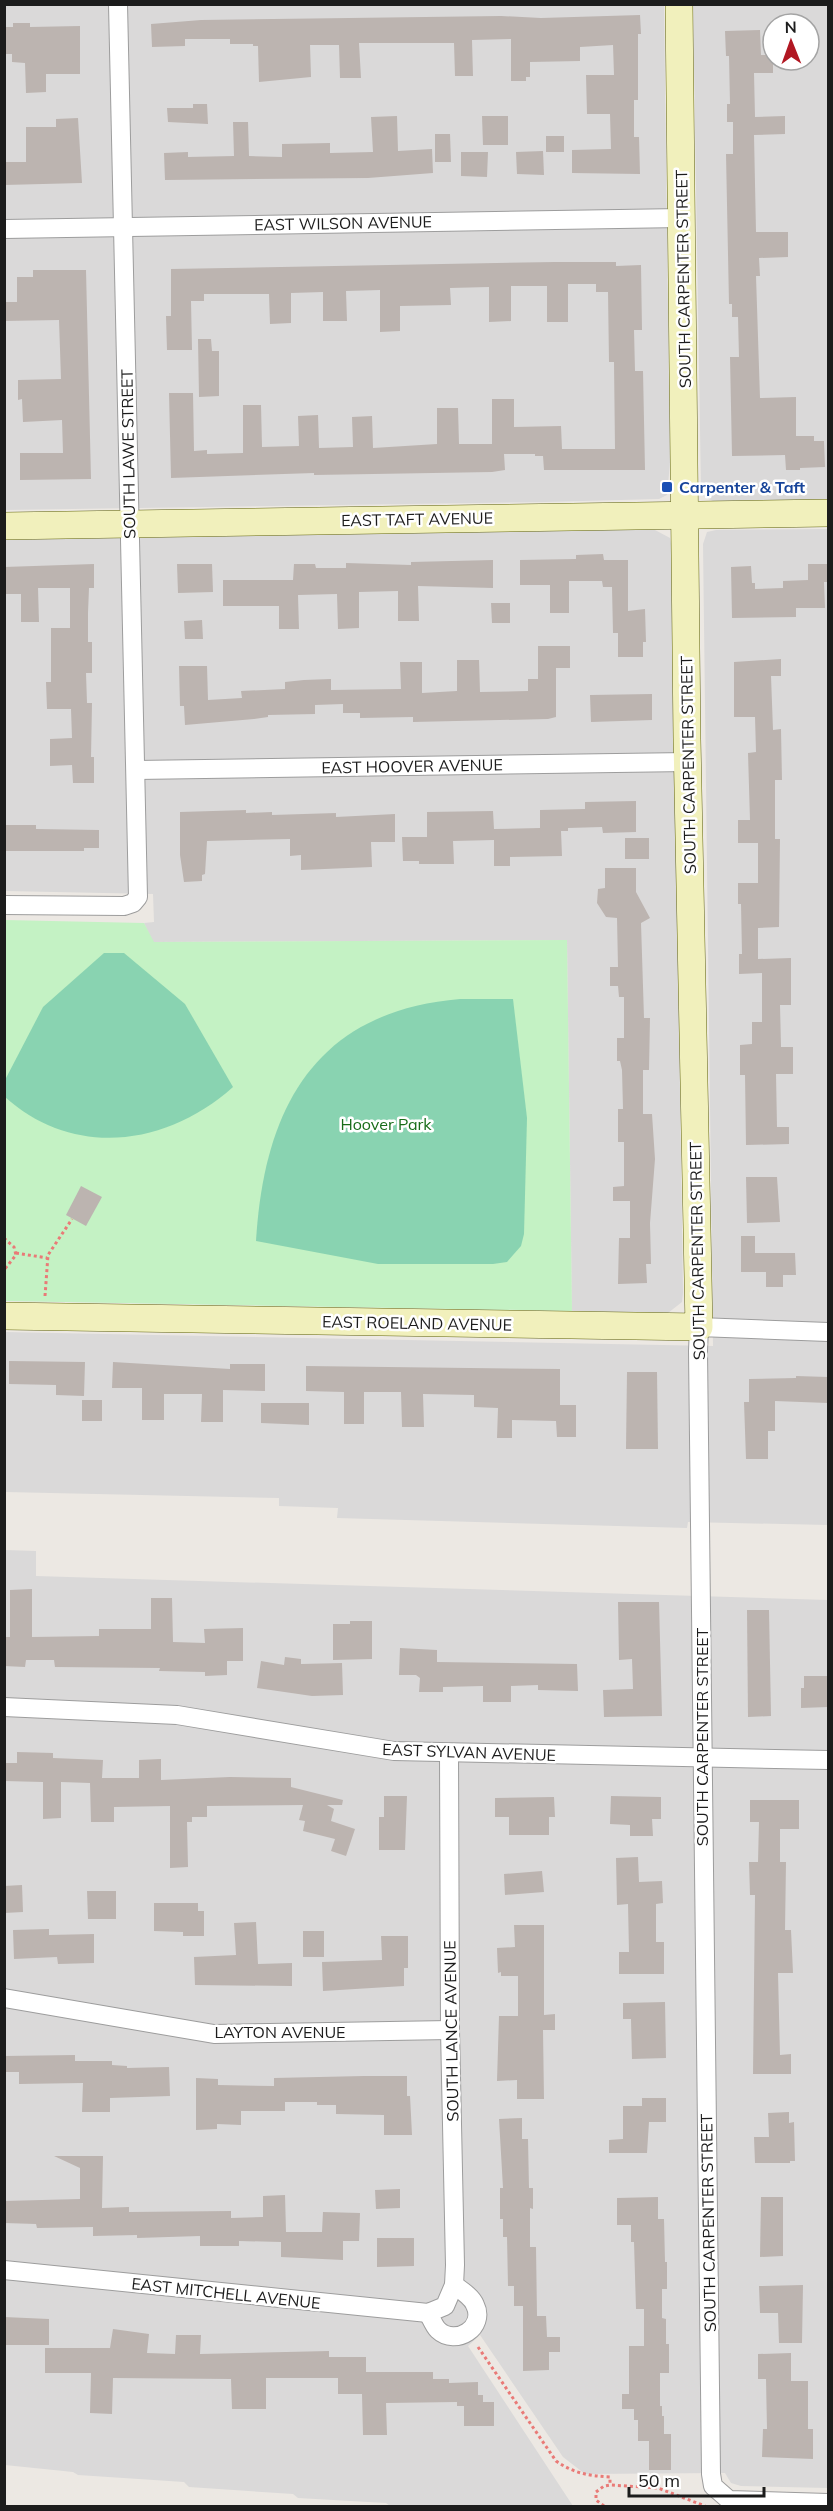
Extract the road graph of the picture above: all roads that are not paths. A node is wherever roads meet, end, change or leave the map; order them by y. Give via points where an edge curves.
1 (118, 4) edge
2 (680, 4) edge
3 (682, 218) junction
4 (122, 227) junction
5 (4, 229) edge
6 (828, 513) edge
7 (686, 514) junction
8 (130, 524) junction
9 (4, 526) edge
10 (688, 762) junction
11 (136, 770) junction
12 (4, 905) edge
13 (4, 1316) edge
14 (699, 1327) junction
15 (828, 1332) edge
16 (4, 1707) edge
17 (449, 1753) junction
18 (702, 1757) junction
19 (828, 1760) edge
20 (4, 1998) edge
21 (450, 2030) junction
22 (4, 2270) edge
23 (454, 2285) junction
24 (437, 2310) junction
25 (828, 2503) edge

1 - 4 street, SOUTH LAWE STREET
2 - 3 street, SOUTH CARPENTER STREET
3 - 4 street, EAST WILSON AVENUE
3 - 7 street, SOUTH CARPENTER STREET
4 - 5 street, EAST WILSON AVENUE
4 - 8 street, SOUTH LAWE STREET
6 - 7 street, EAST TAFT AVENUE
7 - 8 street, EAST TAFT AVENUE
7 - 10 street, SOUTH CARPENTER STREET
8 - 9 street, EAST TAFT AVENUE
8 - 11 street, SOUTH LAWE STREET
10 - 11 street, EAST HOOVER AVENUE
10 - 14 street, SOUTH CARPENTER STREET
11 - 12 street, SOUTH LAWE STREET via 138,897 133,903
13 - 14 street, EAST ROELAND AVENUE
14 - 15 street, EAST ROELAND AVENUE
14 - 18 street, SOUTH CARPENTER STREET
16 - 17 street, EAST SYLVAN AVENUE via 177,1715 374,1749
17 - 18 street, EAST SYLVAN AVENUE
17 - 21 street, SOUTH LANCE AVENUE
18 - 19 street, EAST SYLVAN AVENUE
18 - 25 street, SOUTH CARPENTER STREET via 713,2486 729,2500
20 - 21 street, LAYTON AVENUE via 214,2034
21 - 23 street, SOUTH LANCE AVENUE
22 - 24 street, EAST MITCHELL AVENUE
23 - 24 street, SOUTH LANCE AVENUE
23 - 24 street via 475,2304 475,2323 468,2334 448,2336 438,2330

